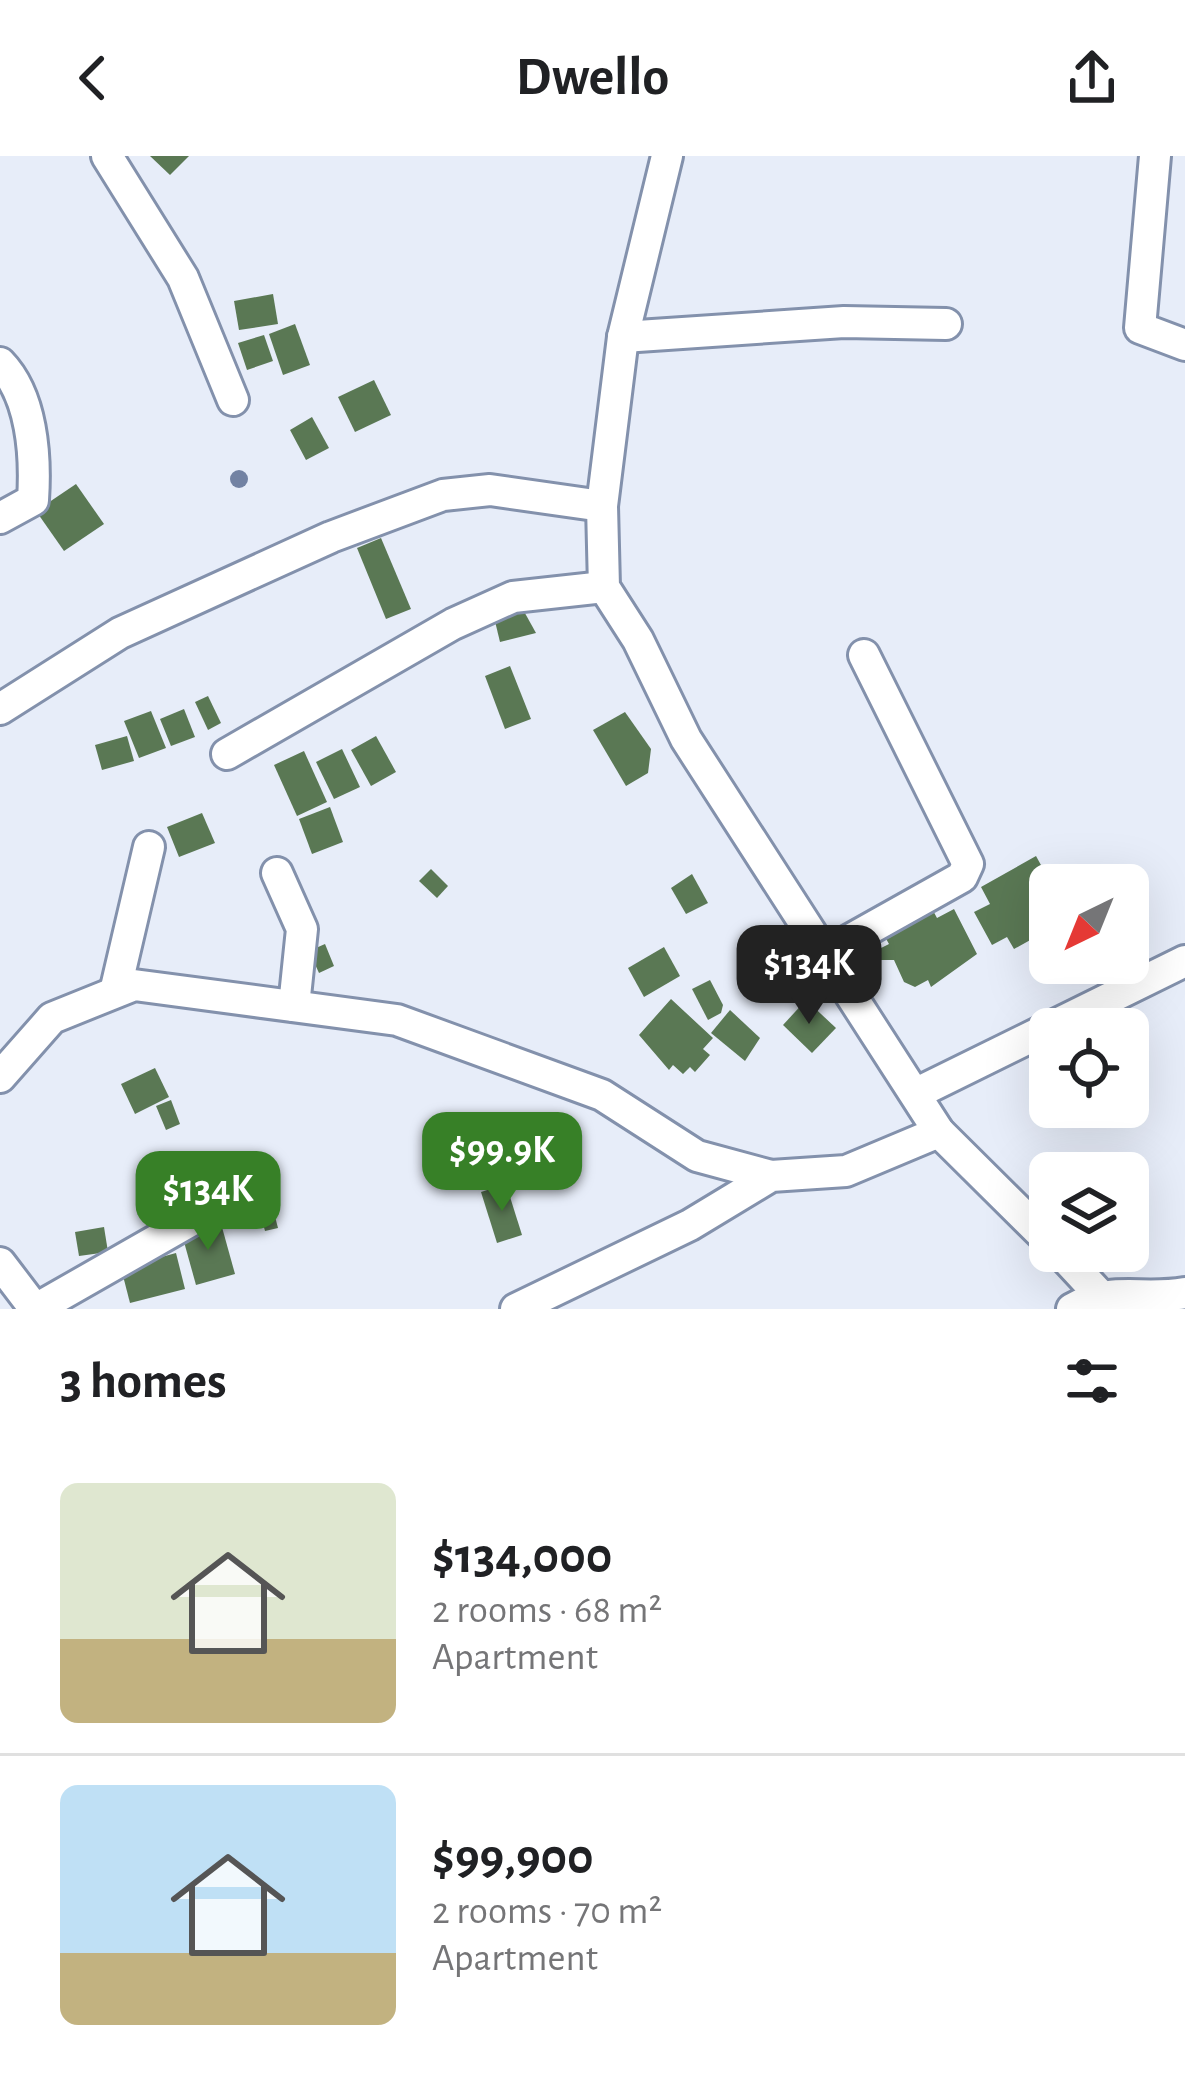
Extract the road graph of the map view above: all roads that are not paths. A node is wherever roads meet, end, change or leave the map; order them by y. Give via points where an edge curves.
1 (107, 156) edge
2 (667, 156) edge
3 (1156, 156) edge
4 (946, 324) dead end
5 (623, 337) junction
6 (1185, 345) edge
7 (0, 363) edge
8 (233, 400) dead end
9 (602, 506) junction
10 (0, 518) edge
11 (604, 587) junction
12 (864, 655) dead end
13 (0, 709) edge
14 (226, 754) dead end
15 (149, 847) dead end
16 (277, 873) dead end
17 (821, 956) junction
18 (1185, 961) edge
19 (116, 988) junction
20 (294, 1006) junction
21 (0, 1077) edge
22 (917, 1093) junction
23 (939, 1132) junction
24 (771, 1176) junction
25 (192, 1220) dead end
26 (1029, 1221) edge
27 (0, 1264) edge
28 (1080, 1272) edge
29 (1185, 1293) edge
30 (1107, 1300) edge
31 (35, 1309) edge
32 (516, 1309) edge
33 (1072, 1309) edge

1 - 8 street via 183,278
2 - 5 street
3 - 6 street via 1140,328
4 - 5 street via 844,322
5 - 9 street
7 - 10 street via 14,378 35,458 33,500
9 - 11 street
9 - 13 street via 490,490 443,495 120,633
11 - 14 street via 513,597
11 - 17 street via 686,739
12 - 17 street via 968,864 962,877
15 - 19 street
16 - 20 street via 302,929
17 - 22 street
18 - 22 street
19 - 20 street
19 - 21 street via 52,1018
20 - 24 street via 397,1020 602,1095 697,1156
22 - 23 street
23 - 24 street via 846,1171
23 - 26 street
24 - 32 street
25 - 31 street
27 - 31 street
28 - 30 street
29 - 30 street
30 - 33 street

